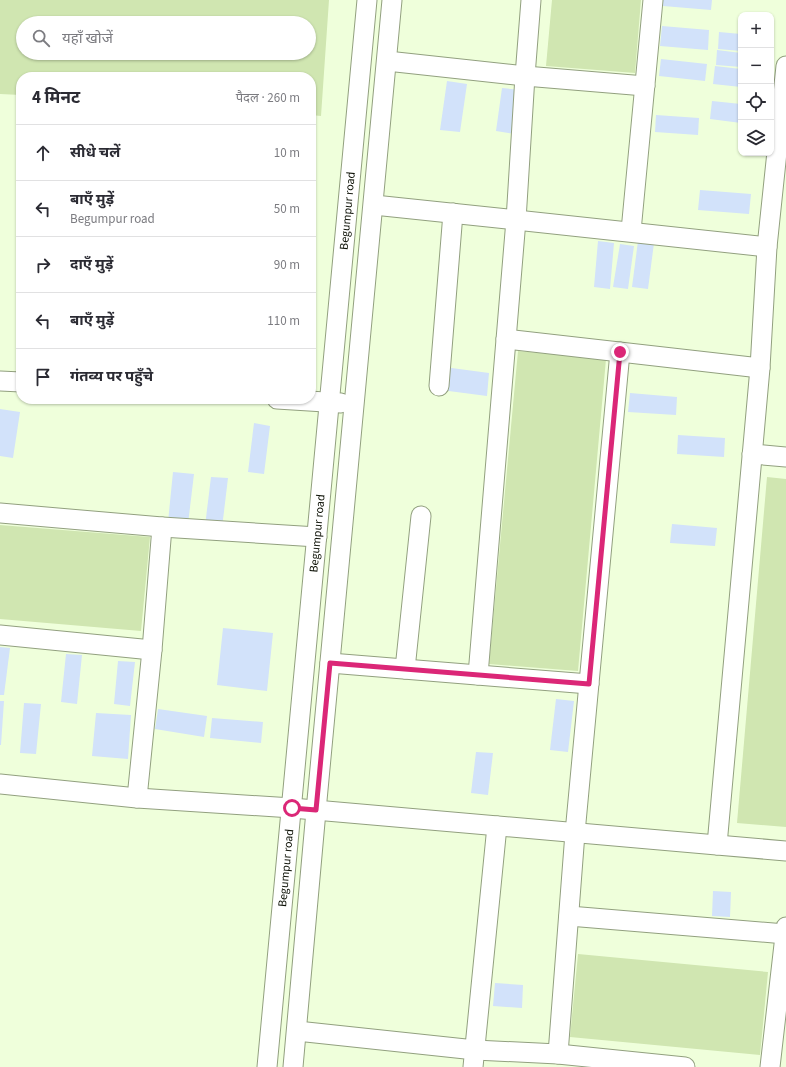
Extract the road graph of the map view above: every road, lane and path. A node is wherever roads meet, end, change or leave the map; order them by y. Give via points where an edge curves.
1 (367, 0) edge
2 (392, 0) edge
3 (531, 0) edge
4 (653, 0) edge
5 (387, 61) junction
6 (786, 66) edge
7 (525, 76) junction
8 (645, 86) junction
9 (374, 205) junction
10 (453, 213) junction
11 (516, 220) junction
12 (631, 231) junction
13 (767, 247) junction
14 (506, 339) junction
15 (620, 352) junction
16 (760, 368) junction
17 (0, 381) edge
18 (16, 382) edge
19 (439, 386) dead end
20 (316, 402) edge
21 (329, 403) junction
22 (355, 403) junction
23 (752, 454) junction
24 (786, 457) edge
25 (0, 514) edge
26 (421, 516) dead end
27 (162, 527) junction
28 (317, 537) junction
29 (0, 635) edge
30 (152, 650) junction
31 (330, 663) junction
32 (405, 669) junction
33 (478, 675) junction
34 (589, 684) junction
35 (0, 784) edge
36 (137, 798) junction
37 (292, 808) junction
38 (316, 810) junction
39 (497, 826) junction
40 (575, 832) junction
41 (717, 845) junction
42 (786, 852) edge
43 (569, 916) junction
44 (786, 930) edge
45 (297, 1031) junction
46 (558, 1054) junction
47 (474, 1058) edge
48 (268, 1067) edge
49 (293, 1067) edge
50 (685, 1067) edge
51 (770, 1067) edge

1 - 21 street, Begumpur road
2 - 5 street
3 - 7 street
4 - 8 street
5 - 7 street
5 - 9 street
6 - 13 street
7 - 8 street
7 - 11 street
8 - 12 street
9 - 10 street
9 - 22 street
10 - 11 street
10 - 19 street
11 - 12 street
11 - 14 street
12 - 13 street
13 - 16 street
14 - 15 street
14 - 33 street
15 - 16 street
15 - 34 street
16 - 23 street
17 - 18 street
20 - 21 street
21 - 22 street
21 - 28 street, Begumpur road
22 - 31 street
23 - 24 street
23 - 41 street
25 - 27 street
26 - 32 street
27 - 28 street
27 - 30 street
28 - 37 street, Begumpur road
29 - 30 street
30 - 36 street
31 - 32 street
31 - 38 street
32 - 33 street
33 - 34 street
34 - 40 street
35 - 36 street
36 - 37 street
37 - 38 street
37 - 48 street, Begumpur road
38 - 39 street
38 - 45 street
39 - 40 street
39 - 47 street
40 - 41 street
40 - 43 street
41 - 42 street
43 - 44 street
43 - 46 street
44 - 51 street
45 - 47 street
45 - 49 street
46 - 47 street
46 - 50 street

